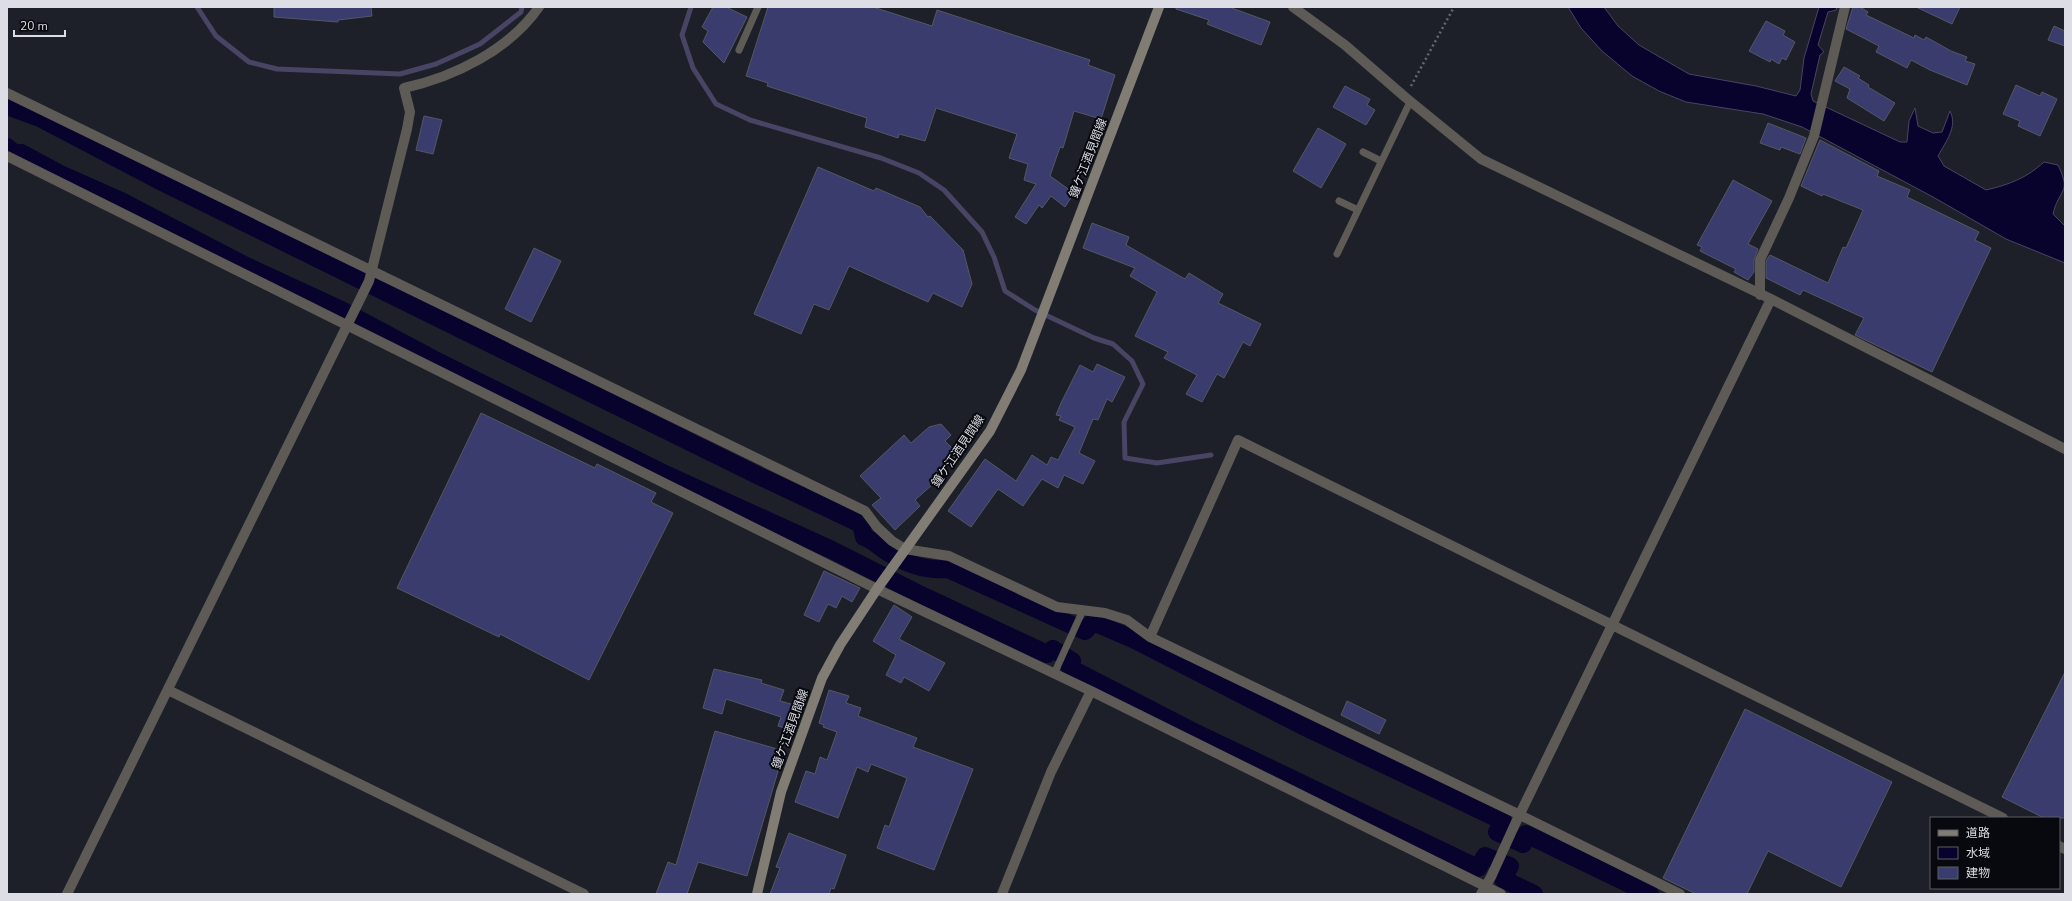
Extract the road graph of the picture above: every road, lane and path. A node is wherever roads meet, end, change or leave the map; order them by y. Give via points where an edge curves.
1 (539, 7) edge
2 (758, 7) edge
3 (1159, 7) edge
4 (1293, 7) edge
5 (1454, 7) edge
6 (1845, 7) edge
7 (739, 50) dead end
8 (7, 93) edge
9 (1407, 99) junction
10 (1363, 152) dead end
11 (7, 156) edge
12 (1381, 161) junction
13 (1339, 201) dead end
14 (1358, 210) junction
15 (1337, 254) dead end
16 (371, 276) junction
17 (1760, 295) junction
18 (1771, 299) junction
19 (349, 322) junction
20 (2065, 449) edge
21 (904, 552) junction
22 (879, 586) junction
23 (1083, 610) junction
24 (1613, 626) junction
25 (1150, 637) junction
26 (1054, 674) junction
27 (168, 690) junction
28 (1091, 691) junction
29 (2001, 817) edge
30 (1518, 818) junction
31 (1483, 890) edge
32 (67, 894) edge
33 (584, 894) edge
34 (757, 894) edge
35 (1002, 894) edge
36 (1501, 894) edge
37 (1680, 894) edge

1 - 16 street via 511,38 486,56 427,83 404,88 410,112
2 - 7 lane
3 - 21 main road, 鐘ケ江酒見間線 via 1021,370 990,431
4 - 9 street via 1345,45
5 - 9 path
6 - 17 street via 1814,136 1760,260
8 - 16 street via 354,261
9 - 12 lane
9 - 17 street via 1481,159
10 - 12 lane
11 - 19 street
12 - 14 lane
13 - 14 lane
14 - 15 lane
16 - 19 street
16 - 21 street via 865,510 882,532
17 - 18 street
18 - 20 street
18 - 24 street
19 - 22 street
19 - 27 street
21 - 22 main road, 鐘ケ江酒見間線
21 - 23 street via 949,556 1057,607
22 - 26 street
22 - 34 main road, 鐘ケ江酒見間線 via 840,644 822,678 781,792
23 - 25 street via 1127,620
23 - 26 lane
24 - 25 street via 1238,440
24 - 29 street
24 - 30 street
25 - 30 street
26 - 28 street
27 - 32 street
27 - 33 street
28 - 31 street
28 - 35 street via 1051,772
30 - 31 street
30 - 37 street
31 - 36 street

